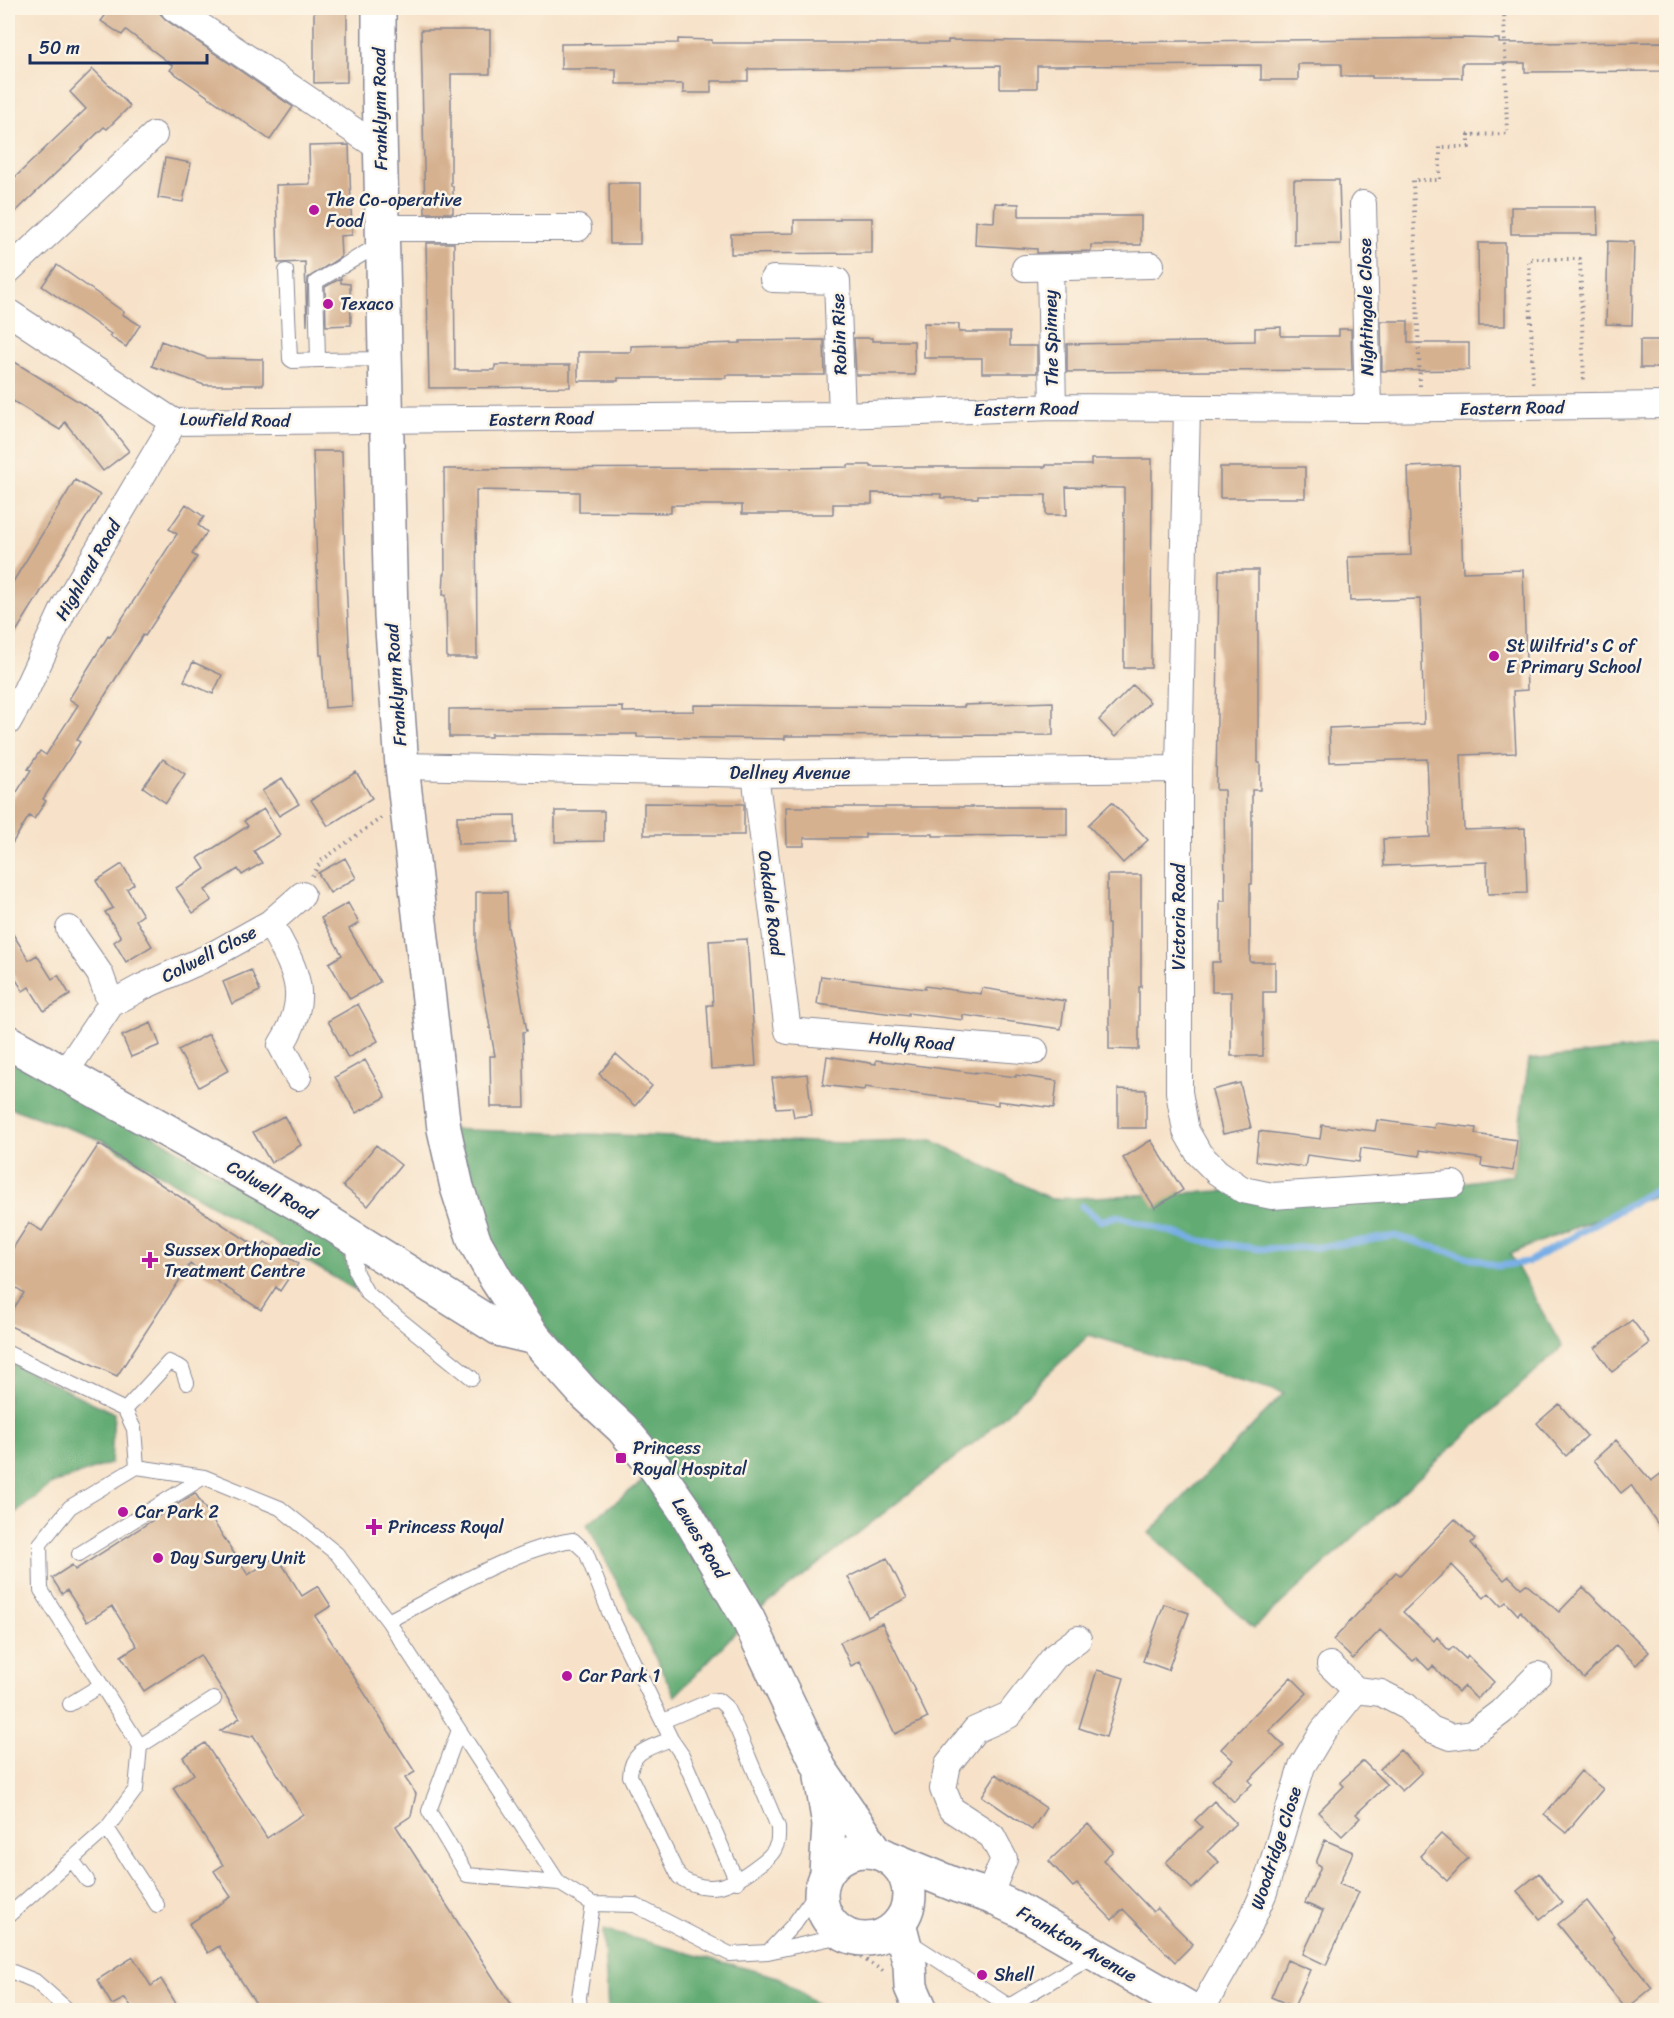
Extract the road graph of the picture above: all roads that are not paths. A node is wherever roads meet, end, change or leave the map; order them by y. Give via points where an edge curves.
1 (174, 8) edge
2 (379, 8) edge
3 (154, 135) dead end
4 (381, 149) junction
5 (1363, 204) dead end
6 (578, 228) dead end
7 (382, 235) junction
8 (1151, 265) dead end
9 (8, 271) edge
10 (286, 271) dead end
11 (773, 279) dead end
12 (8, 312) edge
13 (385, 358) junction
14 (318, 360) junction
15 (1666, 405) edge
16 (1053, 407) junction
17 (1188, 408) junction
18 (1368, 410) junction
19 (842, 415) junction
20 (386, 420) junction
21 (174, 422) junction
22 (8, 722) edge
23 (402, 766) junction
24 (1179, 769) junction
25 (755, 774) junction
26 (302, 895) road end
27 (270, 923) junction
28 (69, 929) dead end
29 (111, 1004) junction
30 (788, 1031) joint
31 (8, 1042) edge
32 (1035, 1051) dead end
33 (64, 1074) junction
34 (298, 1077) dead end
35 (1453, 1184) dead end
36 (351, 1236) junction
37 (535, 1338) junction
38 (8, 1353) edge
39 (472, 1378) dead end
40 (187, 1383) dead end
41 (125, 1410) junction
42 (137, 1467) junction
43 (204, 1477) junction
44 (79, 1554) dead end
45 (388, 1621) junction
46 (1078, 1639) dead end
47 (1330, 1665) dead end
48 (1538, 1675) dead end
49 (101, 1685) junction
50 (1356, 1690) junction
51 (214, 1699) dead end
52 (70, 1704) dead end
53 (663, 1721) junction
54 (459, 1730) junction
55 (670, 1738) junction
56 (140, 1746) junction
57 (820, 1770) junction
58 (107, 1828) junction
59 (883, 1855) junction
60 (72, 1860) junction
61 (824, 1879) junction
62 (87, 1880) dead end
63 (737, 1882) junction
64 (559, 1883) junction
65 (958, 1886) junction
66 (989, 1896) junction
67 (592, 1904) junction
68 (157, 1905) dead end
69 (8, 1916) edge
70 (903, 1924) junction
71 (840, 1939) junction
72 (768, 1952) junction
73 (1095, 1954) junction
74 (8, 1970) edge
75 (907, 1992) edge
76 (1007, 2008) edge
77 (68, 2010) edge
78 (580, 2010) edge
79 (1192, 2010) edge
80 (1201, 2010) edge

1 - 4 street
2 - 4 main road, Franklynn Road
3 - 9 street
4 - 7 main road, Franklynn Road
5 - 18 street, Nightingale Close
6 - 7 street
7 - 13 main road, Franklynn Road
7 - 14 lane via 316,282
8 - 16 street, The Spinney via 1037,268
10 - 14 lane via 290,359
11 - 19 street, Robin Rise via 837,281
12 - 21 street, Lowfield Road
13 - 14 lane
13 - 20 main road, Franklynn Road
15 - 18 street, Eastern Road
16 - 17 street, Eastern Road
16 - 19 street, Eastern Road
17 - 18 street, Eastern Road
17 - 24 street, Victoria Road
19 - 20 street, Eastern Road
20 - 21 street, Lowfield Road
20 - 23 main road, Franklynn Road via 391,616
21 - 22 street, Highland Road via 66,604
23 - 25 street, Dellney Avenue
23 - 37 main road, Franklynn Road via 444,1129 457,1187 474,1240
24 - 25 street, Dellney Avenue
24 - 35 street, Victoria Road via 1179,1092 1186,1131 1199,1154 1243,1190 1272,1196
25 - 30 street, Oakdale Road
26 - 27 street, Colwell Close
27 - 29 street, Colwell Close
27 - 34 street via 295,970 299,1007 281,1045
28 - 29 street via 100,974
29 - 33 street, Colwell Close
30 - 32 street, Holly Road
31 - 33 main road, Colwell Road
33 - 36 main road, Colwell Road
36 - 37 main road, Colwell Road via 501,1330
36 - 39 lane via 356,1273 368,1293
37 - 57 main road, Lewes Road via 583,1392 622,1428 684,1509 748,1619
38 - 41 lane
40 - 41 lane via 182,1368 169,1362
41 - 42 lane via 134,1429
42 - 43 lane
42 - 49 lane via 70,1508 40,1544 41,1590
43 - 44 lane
43 - 45 lane via 280,1508 337,1554
45 - 53 lane via 495,1566 573,1540 586,1552 609,1612
45 - 54 lane
46 - 66 street via 1055,1656 1008,1715 975,1730 948,1764 943,1789 951,1809 992,1836 1004,1859
47 - 50 street
48 - 50 street via 1472,1734 1451,1737 1431,1729 1406,1706 1381,1693
49 - 52 lane
49 - 56 lane
50 - 80 street, Woodridge Close via 1323,1731 1302,1766 1264,1892
51 - 56 lane
53 - 55 lane
53 - 63 lane via 718,1700 738,1729 778,1827 778,1844
54 - 64 lane
54 - 64 lane via 429,1811 467,1875
55 - 63 lane via 682,1755
55 - 63 lane via 634,1758 630,1776 634,1786 679,1877 695,1885 718,1888
56 - 58 lane via 136,1789
57 - 59 main road, Lewes Road
57 - 61 main road, Lewes Road via 829,1825
58 - 60 lane
58 - 68 lane
59 - 61 main road via 862,1850 848,1854 836,1861
59 - 65 main road, Frankton Avenue
59 - 70 main road via 900,1869 907,1882 909,1896
60 - 62 lane
60 - 69 lane
61 - 71 main road via 821,1901
61 - 72 lane via 794,1924
64 - 67 lane
65 - 66 main road, Frankton Avenue
65 - 70 main road
66 - 73 main road, Frankton Avenue
67 - 72 lane via 635,1905 730,1954
67 - 78 lane
70 - 71 main road via 875,1938
70 - 75 main road via 910,1965
70 - 76 lane
71 - 72 lane
71 - 75 main road via 878,1953
73 - 76 lane
73 - 79 main road, Frankton Avenue
74 - 77 lane via 35,1981

